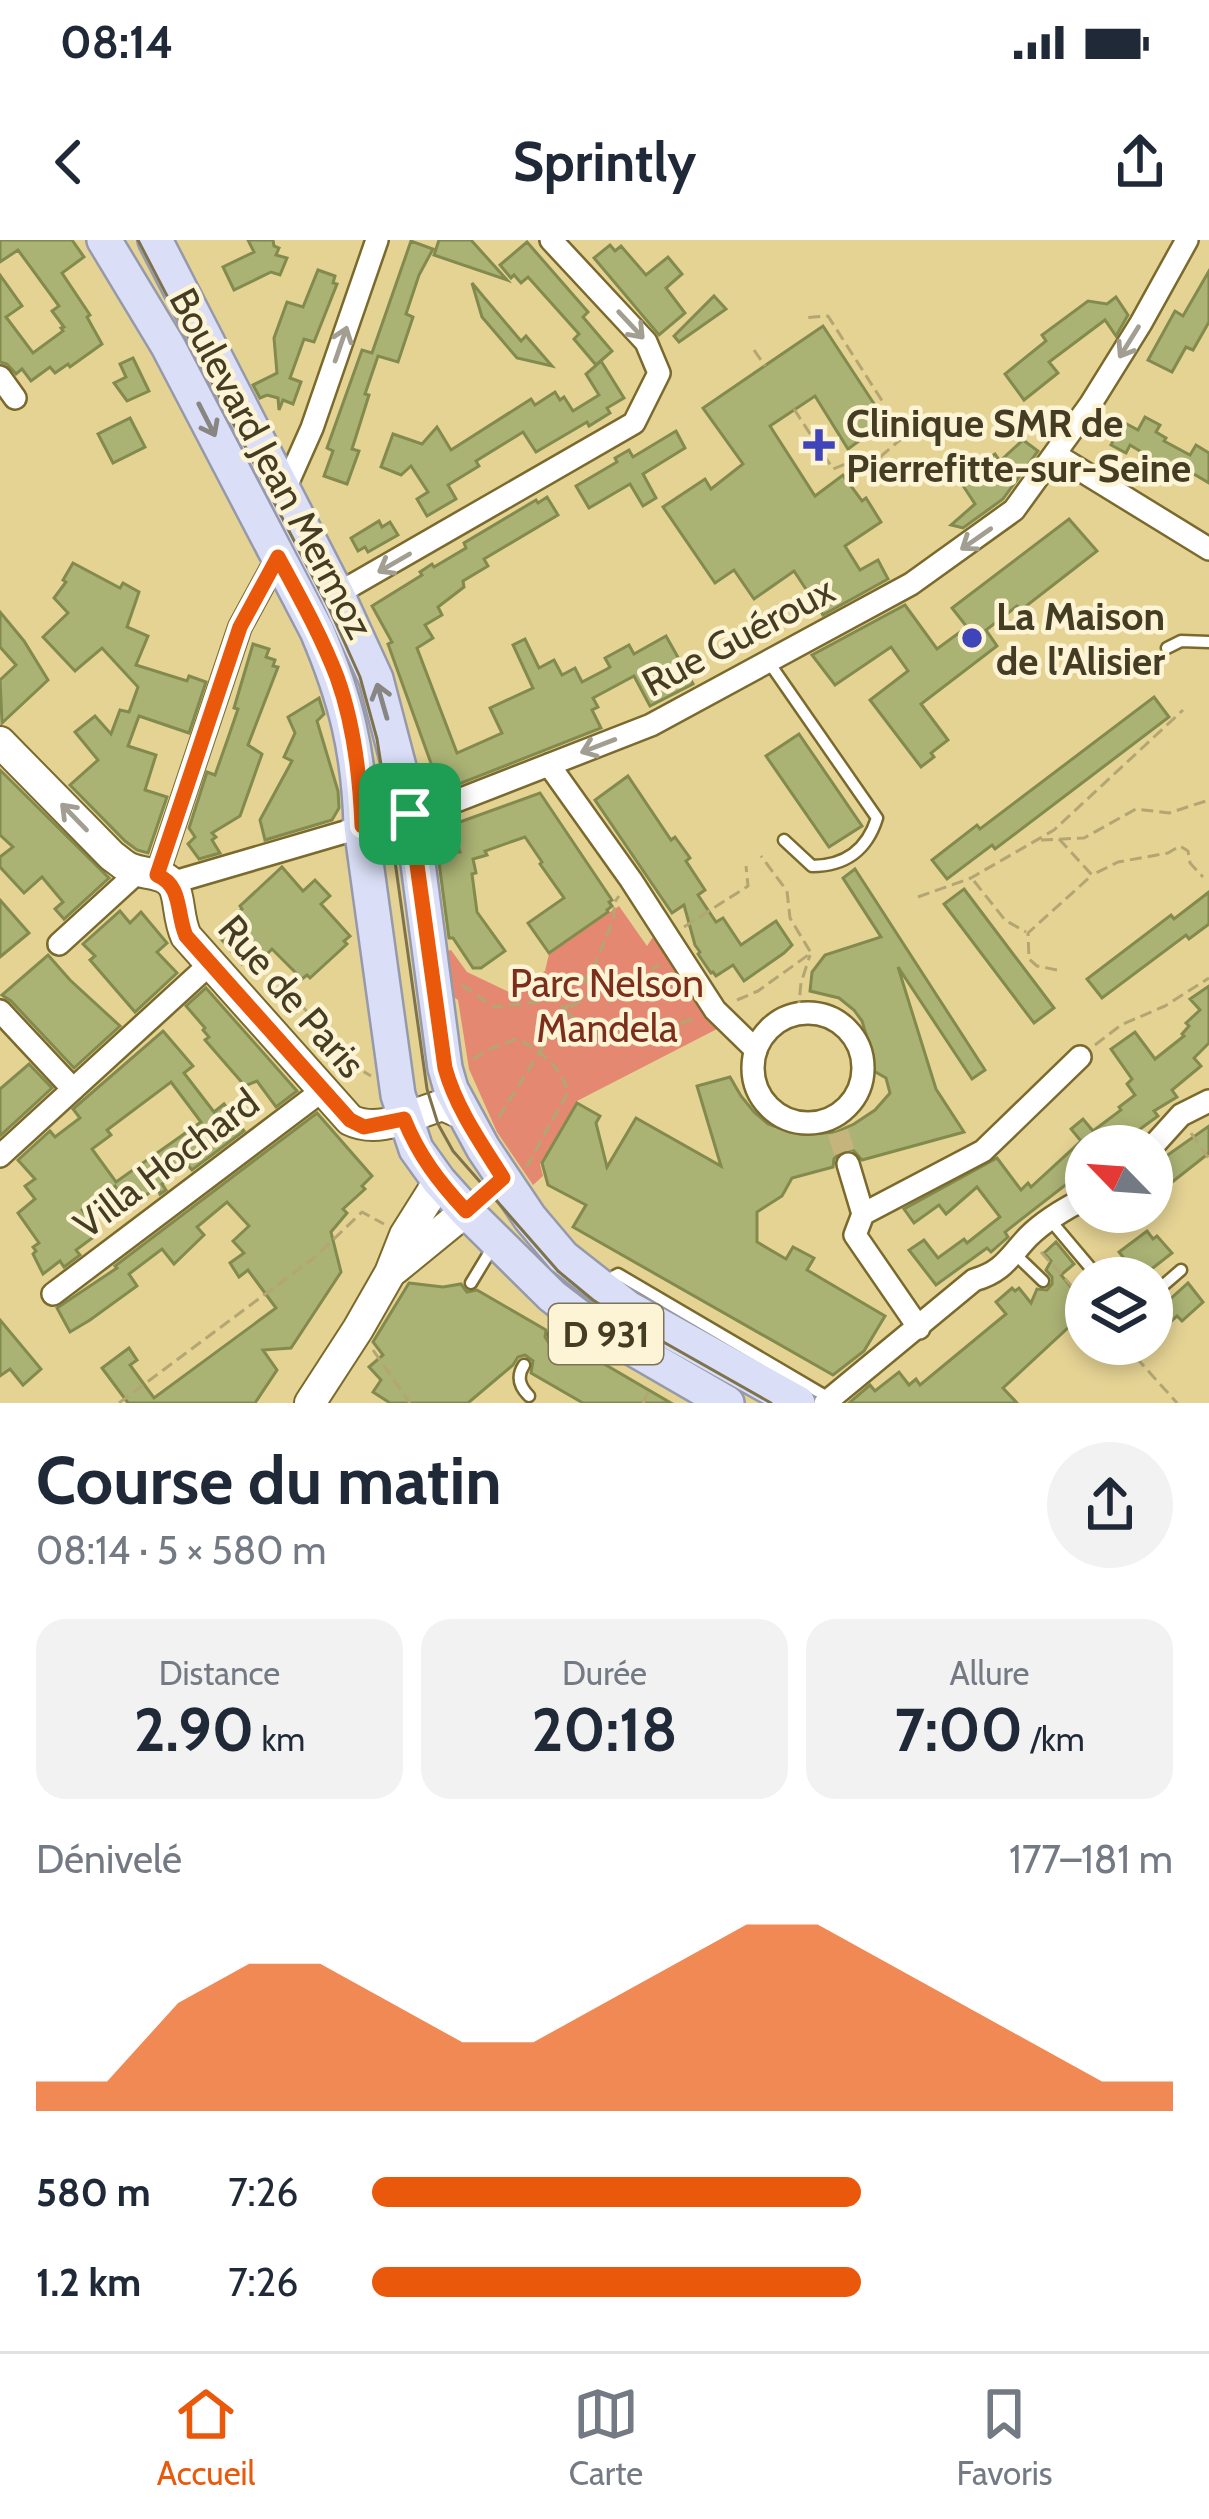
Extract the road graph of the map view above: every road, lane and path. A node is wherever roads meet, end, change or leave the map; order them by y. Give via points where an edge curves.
1 (104, 240) edge
2 (155, 240) edge
3 (376, 240) edge
4 (551, 240) edge
5 (1187, 240) edge
6 (803, 318) dead end
7 (754, 350) dead end
8 (765, 366) dead end
9 (0, 376) edge
10 (15, 398) dead end
11 (794, 409) dead end
12 (1056, 454) junction
13 (283, 492) junction
14 (1209, 549) edge
15 (278, 557) junction
16 (337, 594) junction
17 (1209, 642) edge
18 (1167, 647) dead end
19 (768, 661) junction
20 (1183, 710) dead end
21 (0, 742) edge
22 (549, 765) junction
23 (1209, 800) edge
24 (410, 814) junction
25 (362, 826) junction
26 (1059, 839) junction
27 (784, 840) dead end
28 (1036, 840) junction
29 (746, 866) dead end
30 (1092, 875) junction
31 (156, 876) junction
32 (1203, 877) dead end
33 (971, 878) junction
34 (631, 880) junction
35 (918, 896) dead end
36 (1028, 933) junction
37 (59, 944) dead end
38 (672, 945) junction
39 (811, 953) dead end
40 (210, 964) junction
41 (1057, 970) dead end
42 (1209, 979) edge
43 (458, 982) dead end
44 (265, 989) dead end
45 (566, 1009) junction
46 (0, 1011) edge
47 (798, 1013) junction
48 (540, 1049) junction
49 (756, 1050) junction
50 (1079, 1057) joint
51 (461, 1066) dead end
52 (370, 1076) dead end
53 (73, 1089) junction
54 (323, 1090) junction
55 (1209, 1100) edge
56 (465, 1115) junction
57 (1181, 1115) junction
58 (500, 1117) dead end
59 (404, 1119) junction
60 (1172, 1125) edge
61 (0, 1156) edge
62 (1209, 1159) edge
63 (848, 1164) tunnel mouth
64 (511, 1179) junction
65 (439, 1181) junction
66 (466, 1211) junction
67 (1065, 1211) edge
68 (863, 1214) junction
69 (1050, 1220) junction
70 (405, 1235) junction
71 (496, 1240) junction
72 (1022, 1246) junction
73 (1081, 1257) edge
74 (1181, 1270) dead end
75 (390, 1273) junction
76 (1173, 1277) edge
77 (1043, 1281) dead end
78 (471, 1283) dead end
79 (1065, 1284) edge
80 (53, 1294) dead end
81 (919, 1328) junction
82 (358, 1329) junction
83 (524, 1365) dead end
84 (1143, 1365) edge
85 (529, 1396) dead end
86 (817, 1401) edge
87 (119, 1403) edge
88 (310, 1403) edge
89 (410, 1403) edge
90 (727, 1403) edge
91 (1177, 1403) edge

1 -> 15 main road, Boulevard Jean Mermoz / D 931
2 - 13 main road, Boulevard Jean Mermoz / D 931
13 -> 3 street
4 -> 16 street via 646,342 659,373 634,423
5 -> 12 street, Rue Guéroux
6 - 11 path via 828,316 901,440 872,464 863,457 832,469
7 - 8 path
9 - 10 street
12 - 14 street
12 -> 19 street, Rue Guéroux via 996,526 911,584
13 - 16 main road, Boulevard Jean Mermoz / D 931
15 - 25 main road, Boulevard Jean Mermoz / D 931 via 337,678
15 - 31 street via 240,627
24 -> 16 main road, Boulevard Jean Mermoz / D 931 via 376,680
17 - 18 lane
19 -> 22 street, Rue Guéroux via 652,725
19 - 27 lane via 878,818 871,837 832,866 812,866
20 - 28 path
31 -> 21 street via 112,856
22 - 24 street, Rue Guéroux
22 - 34 street
23 - 26 path via 1169,813 1136,809 1084,838
24 - 25 street, Rue Guéroux
24 - 56 main road, Boulevard Jean Mermoz / D 931 via 445,1068
25 - 31 street, Rue Guéroux
25 - 59 main road, Boulevard Jean Mermoz / D 931
26 - 28 path
26 - 30 path
28 - 33 path
29 - 38 path via 748,886
30 - 32 path via 1180,846
30 - 36 path
31 - 37 street
31 - 40 street, Rue de Paris via 177,893 186,936
33 - 35 path
33 - 36 path via 1005,920
34 - 38 street
34 - 45 path
36 - 41 path via 1029,959
38 - 45 path via 648,973
38 - 49 street via 720,1016
39 - 47 path
40 - 53 street
40 - 54 street, Rue de Paris
42 - 50 path via 1120,1024
43 - 45 path via 494,1007 553,1000
44 - 52 path via 276,978
45 - 48 path
46 - 53 street
47 - 49 street via 772,1026
47 - 49 street via 847,1028 863,1059 857,1093 835,1125 796,1122 765,1102 756,1087
48 - 51 path via 516,1039
48 - 58 path
48 - 64 path via 568,1092
50 - 68 street via 982,1151
53 - 61 street
54 - 59 street, Rue de Paris via 364,1127
54 - 80 street, Villa Hochard
55 - 57 street
56 - 59 street, Rue de Paris via 443,1105
56 - 64 main road, Boulevard Jean Mermoz / D 931
57 - 60 street
57 - 62 path
59 - 65 main road, Boulevard Jean Mermoz / D 931
63 - 68 street
64 - 66 main road
64 - 86 main road, D 931 via 530,1218 597,1286
65 - 66 main road, Boulevard Jean Mermoz / D 931
65 - 70 street
66 - 71 main road, D 931
66 - 75 street
67 - 69 street
68 - 81 street via 855,1235
69 - 72 street
69 - 73 lane
70 - 75 street
70 - 87 path via 362,1212
71 - 78 lane
71 - 90 main road, D 931 via 564,1324 630,1348
72 - 77 lane
72 - 79 path
72 - 81 street
74 - 76 lane
75 - 82 street
81 - 86 street
82 - 88 street
82 - 89 path
83 - 85 lane via 519,1377
84 - 91 path

